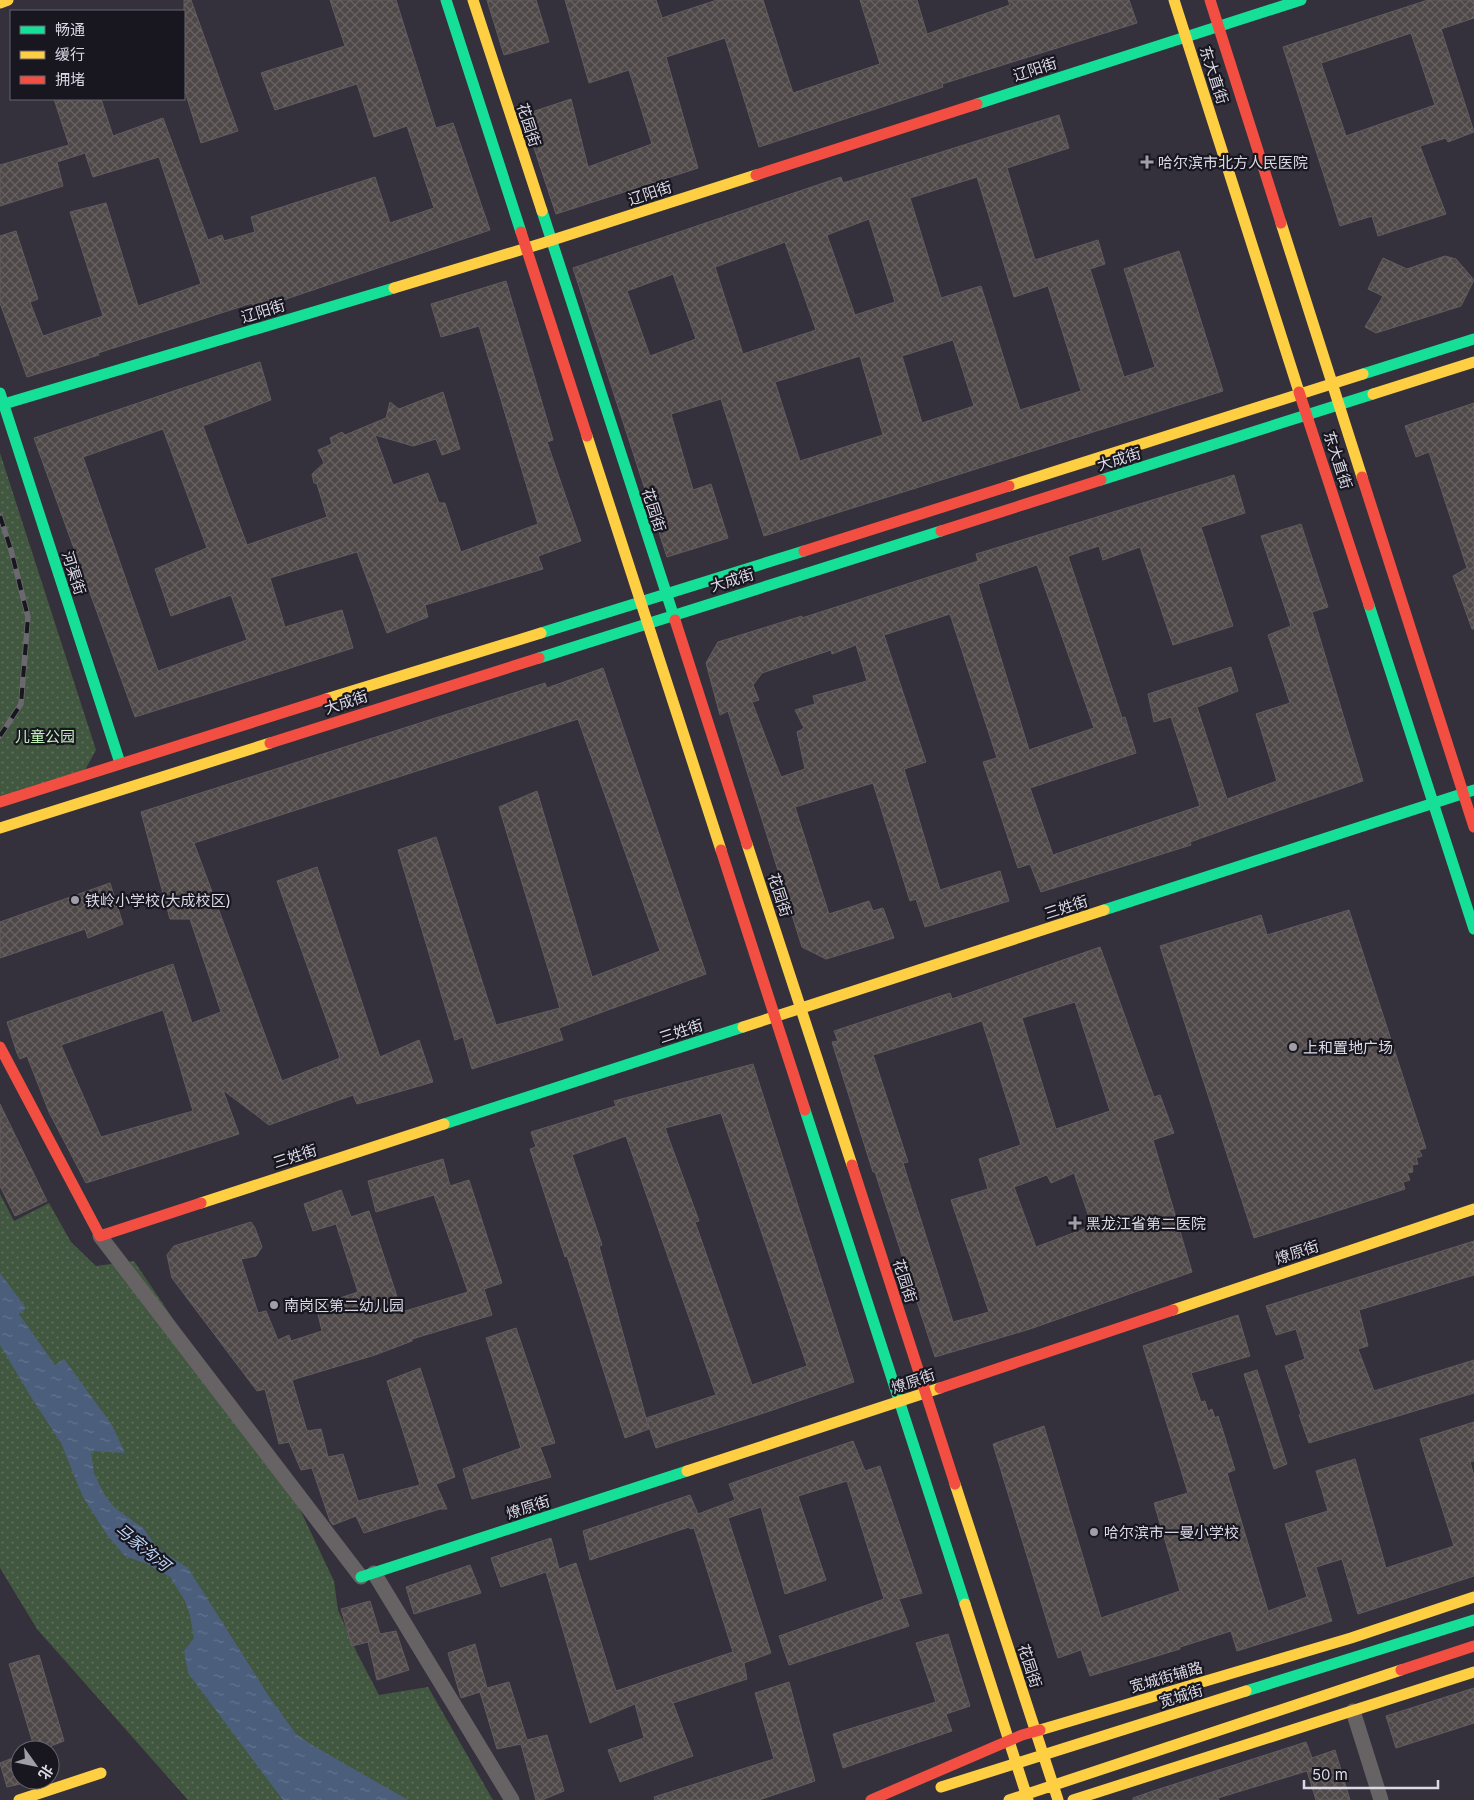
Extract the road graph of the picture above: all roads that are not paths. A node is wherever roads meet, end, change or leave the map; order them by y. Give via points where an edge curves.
1 (8, 0) edge
2 (446, 0) edge
3 (473, 0) edge
4 (1174, 0) edge
5 (1210, 0) edge
6 (1301, 0) edge
7 (0, 3) edge
8 (1219, 27) junction
9 (1186, 37) junction
10 (551, 241) junction
11 (526, 248) junction
12 (1474, 339) edge
13 (1474, 362) edge
14 (1332, 383) junction
15 (1300, 394) junction
16 (2, 399) edge
17 (1340, 405) junction
18 (1307, 415) junction
19 (666, 594) junction
20 (641, 602) junction
21 (673, 614) junction
22 (647, 622) junction
23 (120, 763) junction
24 (1469, 792) edge
25 (0, 802) edge
26 (1433, 804) junction
27 (1474, 827) edge
28 (0, 828) edge
29 (1474, 929) edge
30 (800, 1008) junction
31 (775, 1016) junction
32 (0, 1047) edge
33 (1474, 1209) edge
34 (100, 1236) junction
35 (925, 1392) junction
36 (899, 1401) junction
37 (367, 1575) junction
38 (1474, 1597) edge
39 (1474, 1620) edge
40 (1474, 1646) edge
41 (1474, 1672) edge
42 (1353, 1711) junction
43 (1035, 1731) junction
44 (1009, 1740) junction
45 (1043, 1755) junction
46 (1017, 1763) junction
47 (101, 1773) dead end
48 (1053, 1785) junction
49 (934, 1789) dead end
50 (1028, 1797) edge
51 (19, 1800) edge
52 (512, 1800) edge
53 (871, 1800) edge
54 (1009, 1800) edge
55 (1058, 1800) edge
56 (1073, 1800) edge
57 (1381, 1800) edge

1 - 7 main road
2 - 11 main road
3 - 10 main road, 花园街
4 - 9 main road, 东大直街
5 - 8 main road, 东大直街
6 - 8 main road, 辽阳街
8 - 9 main road, 辽阳街
8 - 14 main road, 东大直街
9 - 10 main road, 辽阳街
9 - 15 main road, 东大直街
10 - 11 main road, 辽阳街
10 - 19 main road, 花园街
11 - 16 main road, 辽阳街
11 - 20 main road
12 - 14 main road, 大成街
13 - 17 main road, 大成街
14 - 15 main road, 大成街
14 - 17 main road, 东大直街
15 - 18 main road, 东大直街
15 - 19 main road, 大成街
16 - 23 main road, 河渠街
17 - 18 main road, 大成街
17 - 24 main road, 东大直街
18 - 21 main road, 大成街
18 - 26 main road, 东大直街
19 - 20 main road, 大成街
19 - 21 main road, 花园街
20 - 22 main road
20 - 23 main road, 大成街
21 - 22 main road, 大成街
21 - 30 main road, 花园街
22 - 28 main road, 大成街
22 - 31 main road
23 - 25 main road, 大成街
24 - 26 main road, 三姓街
24 - 27 main road, 东大直街
26 - 29 main road, 东大直街
26 - 30 main road, 三姓街
30 - 31 main road, 三姓街
30 - 35 main road, 花园街
31 - 34 main road, 三姓街
31 - 36 main road
32 - 34 main road
33 - 35 main road, 燎原街
34 - 37 street
35 - 36 main road, 燎原街
35 - 43 main road, 花园街
36 - 37 main road, 燎原街
36 - 44 main road
37 - 52 street
38 - 43 main road, 宽城街辅路 via 1351,1638
39 - 45 main road, 宽城街
40 - 48 main road
41 - 42 main road
42 - 56 main road
42 - 57 street
43 - 44 main road, 宽城街辅路
43 - 45 main road, 花园街
44 - 46 main road
44 - 53 main road, 宽城街辅路
45 - 46 main road, 宽城街
45 - 48 main road, 花园街
46 - 49 main road, 宽城街
46 - 50 main road
47 - 51 main road
48 - 50 main road
48 - 55 main road, 花园街
50 - 54 main road

